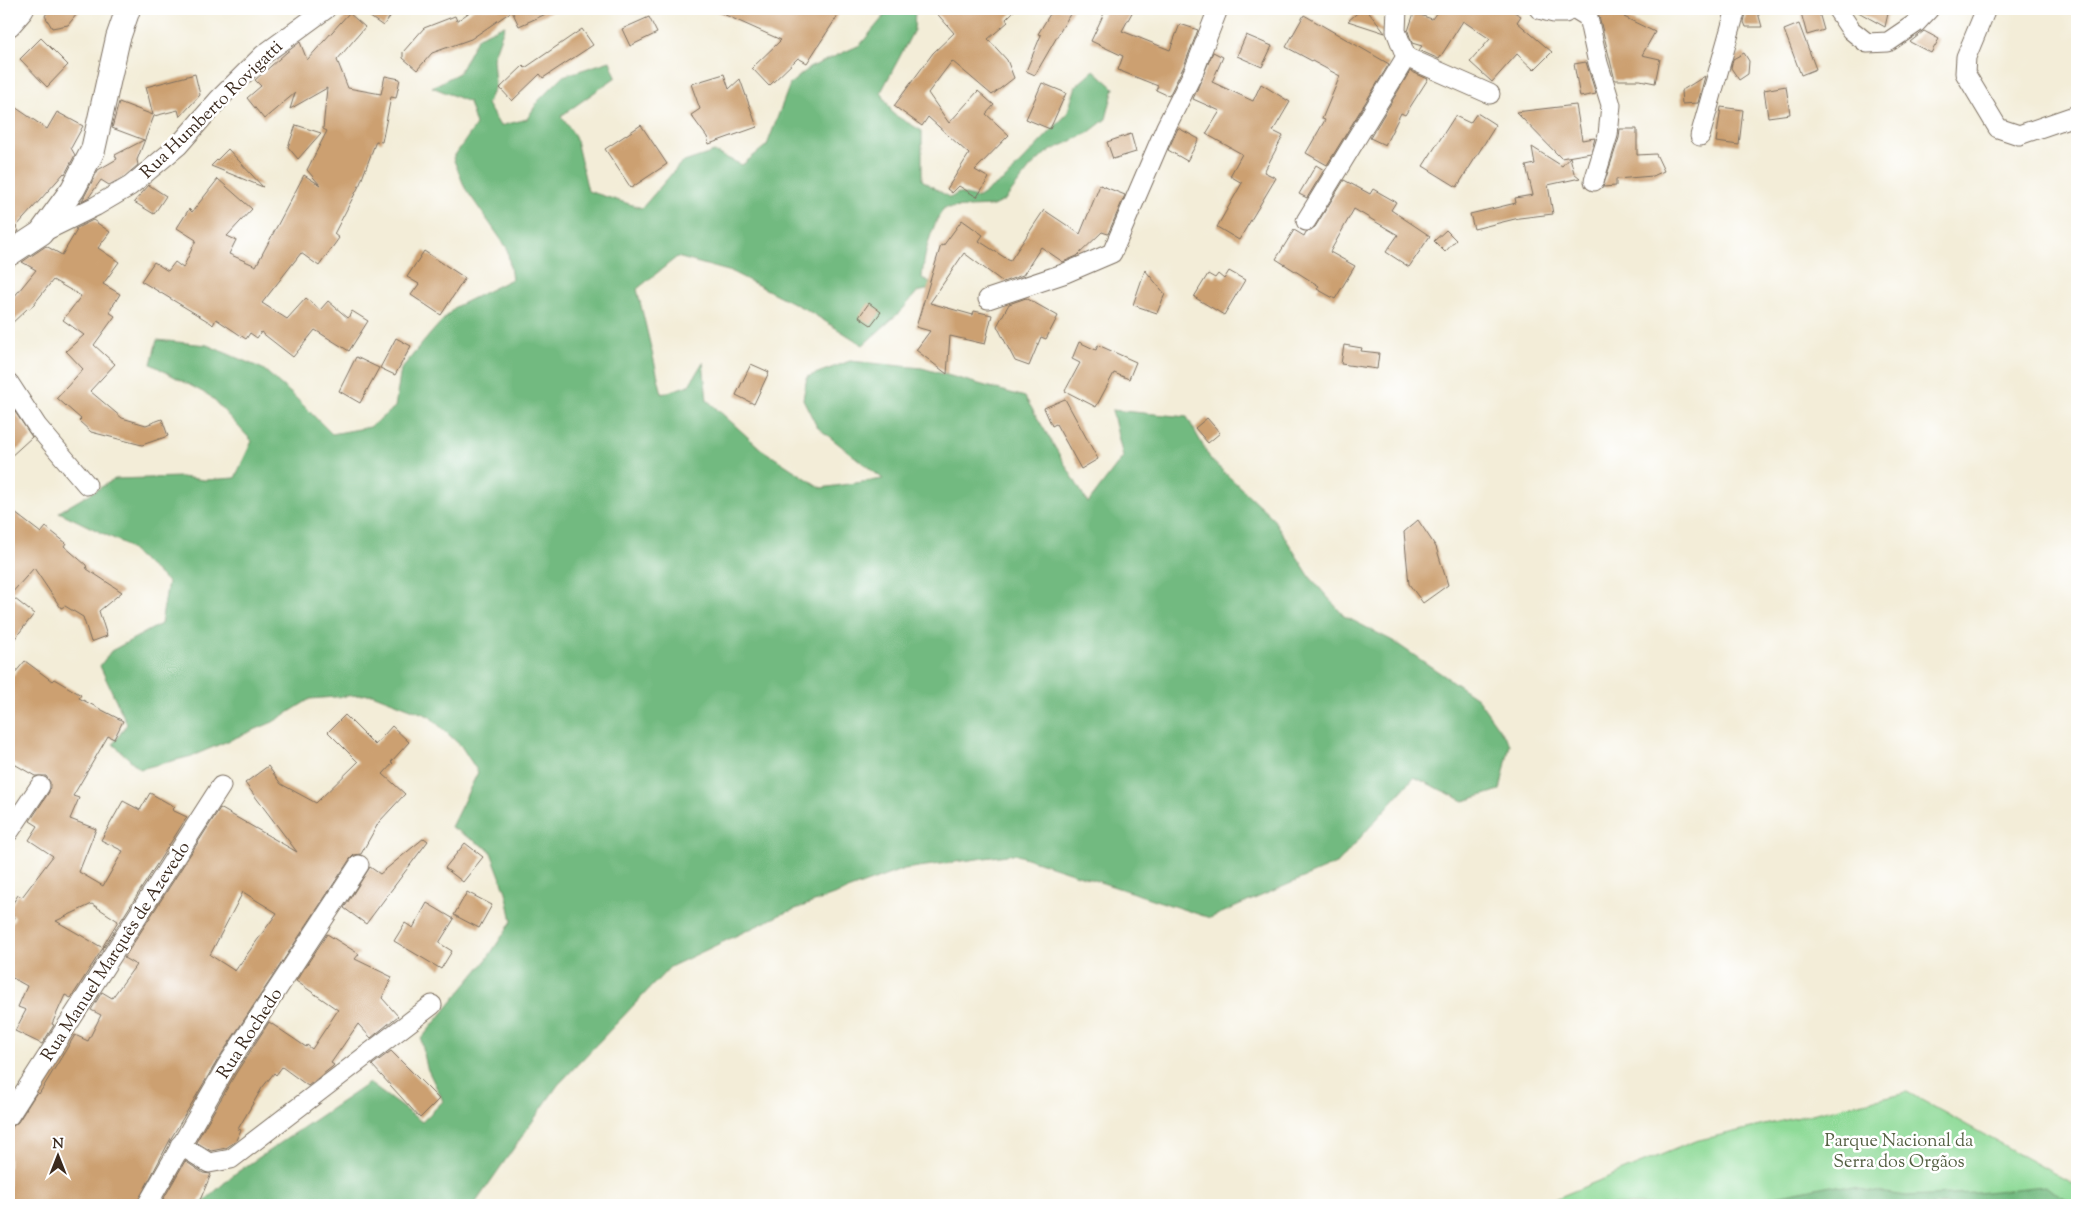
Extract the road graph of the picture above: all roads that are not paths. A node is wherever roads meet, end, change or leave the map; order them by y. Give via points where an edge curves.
1 (22, 9) edge
2 (128, 9) edge
3 (326, 9) edge
4 (1218, 9) edge
5 (1397, 9) edge
6 (1539, 9) edge
7 (1568, 9) edge
8 (1575, 9) edge
9 (1736, 9) edge
10 (1837, 9) edge
11 (1929, 9) edge
12 (1986, 9) edge
13 (9, 24) edge
14 (1406, 57) junction
15 (1490, 94) dead end
16 (2077, 115) edge
17 (1700, 136) dead end
18 (1594, 181) dead end
19 (1306, 221) dead end
20 (42, 233) junction
21 (9, 254) edge
22 (988, 299) dead end
23 (9, 382) edge
24 (87, 485) dead end
25 (40, 786) dead end
26 (221, 786) dead end
27 (9, 832) edge
28 (359, 865) dead end
29 (432, 1005) dead end
30 (9, 1116) edge
31 (180, 1145) junction
32 (147, 1205) edge

1 - 13 street
2 - 20 street via 118,38 93,150 73,189
3 - 20 street, Rua Humberto Rovigatti via 263,55 178,146 130,186
4 - 22 street via 1194,71 1166,127 1112,253 1064,274
5 - 14 street via 1396,31
6 - 7 street via 1565,13
8 - 18 street via 1588,17 1611,105 1608,135
9 - 17 street
10 - 11 street via 1851,30 1868,43 1888,42 1916,23
12 - 16 street via 1966,57 1965,73 1998,128 2019,135
14 - 15 street
14 - 19 street
20 - 21 street
23 - 24 street via 37,426
25 - 27 street
26 - 30 street, Rua Manuel Marquês de Azevedo
28 - 31 street, Rua Rochedo via 226,1067
29 - 31 street via 231,1159 209,1163
31 - 32 street, Rua Rochedo

